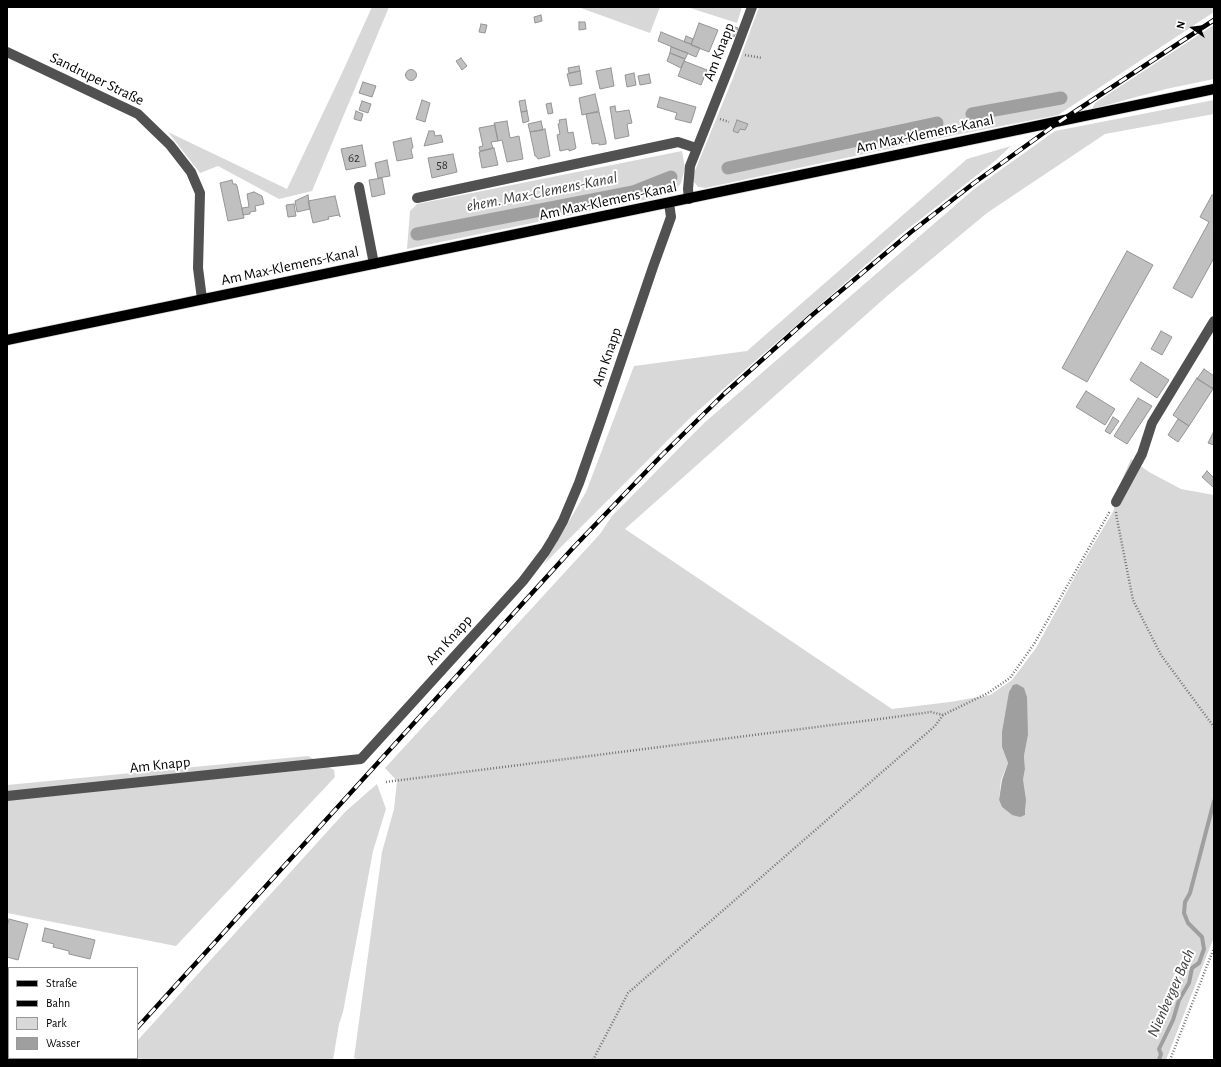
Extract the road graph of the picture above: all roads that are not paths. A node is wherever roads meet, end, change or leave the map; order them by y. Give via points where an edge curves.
1 (752, 7) edge
2 (7, 52) edge
3 (1214, 89) edge
4 (696, 148) junction
5 (359, 187) dead end
6 (417, 198) dead end
7 (689, 199) junction
8 (669, 203) junction
9 (373, 260) junction
10 (202, 299) junction
11 (1214, 321) edge
12 (7, 340) edge
13 (1116, 502) road end
14 (7, 796) edge

1 - 4 street, Am Knapp
2 - 10 street, Sandruper Straße via 138,114 170,144 190,172 200,193 198,268
3 - 7 main road, Am Max-Klemens-Kanal
4 - 6 street via 678,142
4 - 7 street, Am Knapp via 690,166
5 - 9 street
7 - 8 main road, Am Max-Klemens-Kanal
8 - 9 main road, Am Max-Klemens-Kanal
8 - 14 street, Am Knapp via 671,217 599,427 579,483 553,539 523,582 360,759
9 - 10 main road, Am Max-Klemens-Kanal
10 - 12 main road, Am Max-Klemens-Kanal
11 - 13 street via 1152,423 1142,454

